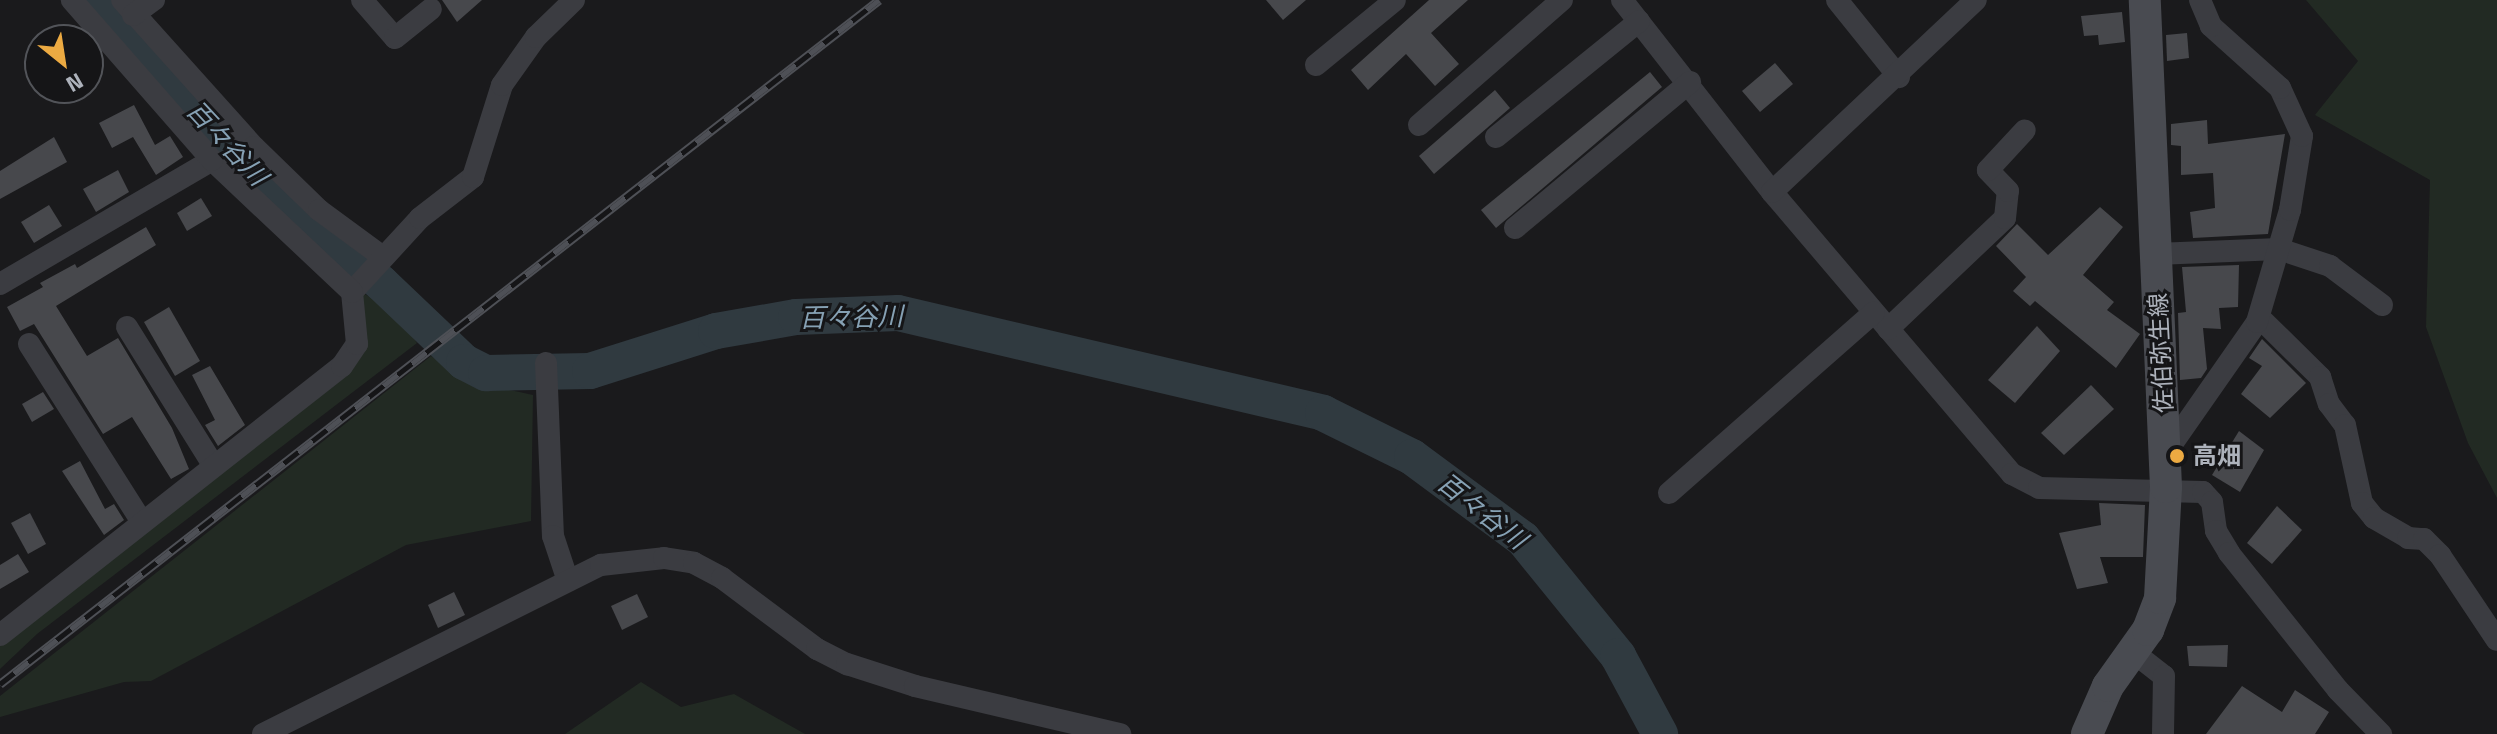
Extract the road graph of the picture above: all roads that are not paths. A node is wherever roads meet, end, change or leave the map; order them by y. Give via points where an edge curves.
1 (72, 0) edge
2 (154, 0) edge
3 (362, 0) edge
4 (574, 0) edge
5 (1395, 0) edge
6 (1562, 0) edge
7 (1622, 0) edge
8 (1837, 0) edge
9 (1976, 0) edge
10 (2145, 0) edge
11 (2200, 0) edge
12 (127, 8) edge
13 (431, 9) dead end
14 (1639, 21) junction
15 (1316, 65) dead end
16 (1899, 77) junction
17 (1690, 82) junction
18 (1419, 125) dead end
19 (2025, 130) dead end
20 (1496, 137) dead end
21 (212, 160) junction
22 (1772, 192) junction
23 (1515, 228) dead end
24 (2279, 249) junction
25 (2156, 254) junction
26 (383, 257) junction
27 (0, 284) edge
28 (352, 292) junction
29 (2382, 305) dead end
30 (2259, 317) junction
31 (1881, 321) junction
32 (127, 327) dead end
33 (29, 344) dead end
34 (546, 363) dead end
35 (2165, 454) junction
36 (214, 466) junction
37 (2166, 487) junction
38 (1669, 493) dead end
39 (142, 522) junction
40 (568, 581) junction
41 (0, 635) edge
42 (2497, 640) edge
43 (2133, 652) junction
44 (263, 734) edge
45 (1120, 734) edge
46 (2087, 734) edge
47 (2163, 734) edge
48 (2381, 734) edge

1 - 21 street
2 - 12 street
3 - 13 street via 395,38
4 - 26 street via 536,37 502,85 473,177 420,218
5 - 15 street
6 - 18 street
7 - 14 street
8 - 16 street
9 - 16 street
10 - 25 main road, 佐伯弥生線
11 - 24 street via 2211,26 2280,88 2302,136
12 - 26 street via 286,178
14 - 17 street
14 - 20 street
16 - 22 street
17 - 22 street
17 - 23 street
19 - 31 street via 1988,170 2008,191 2005,218
21 - 27 street
21 - 28 street
22 - 31 street
24 - 25 street
24 - 29 street via 2330,266
24 - 30 street
25 - 35 main road, 佐伯弥生線
26 - 28 street
28 - 36 street via 357,344 342,366
30 - 35 street
30 - 42 street via 2320,377 2329,404 2345,425 2362,503 2374,518 2408,538 2424,539 2440,555
31 - 37 street via 2012,474 2039,488
31 - 38 street
32 - 36 street
33 - 39 street
34 - 40 street via 553,536
35 - 37 main road, 佐伯弥生線
36 - 39 street
37 - 43 main road, 佐伯弥生線 via 2160,598
37 - 48 street via 2203,492 2212,502 2216,531 2229,553 2338,690
39 - 41 street
40 - 44 street
40 - 45 street via 629,558 694,563 847,664 915,686
43 - 46 main road, 佐伯弥生線 via 2108,686
43 - 47 street via 2164,676

